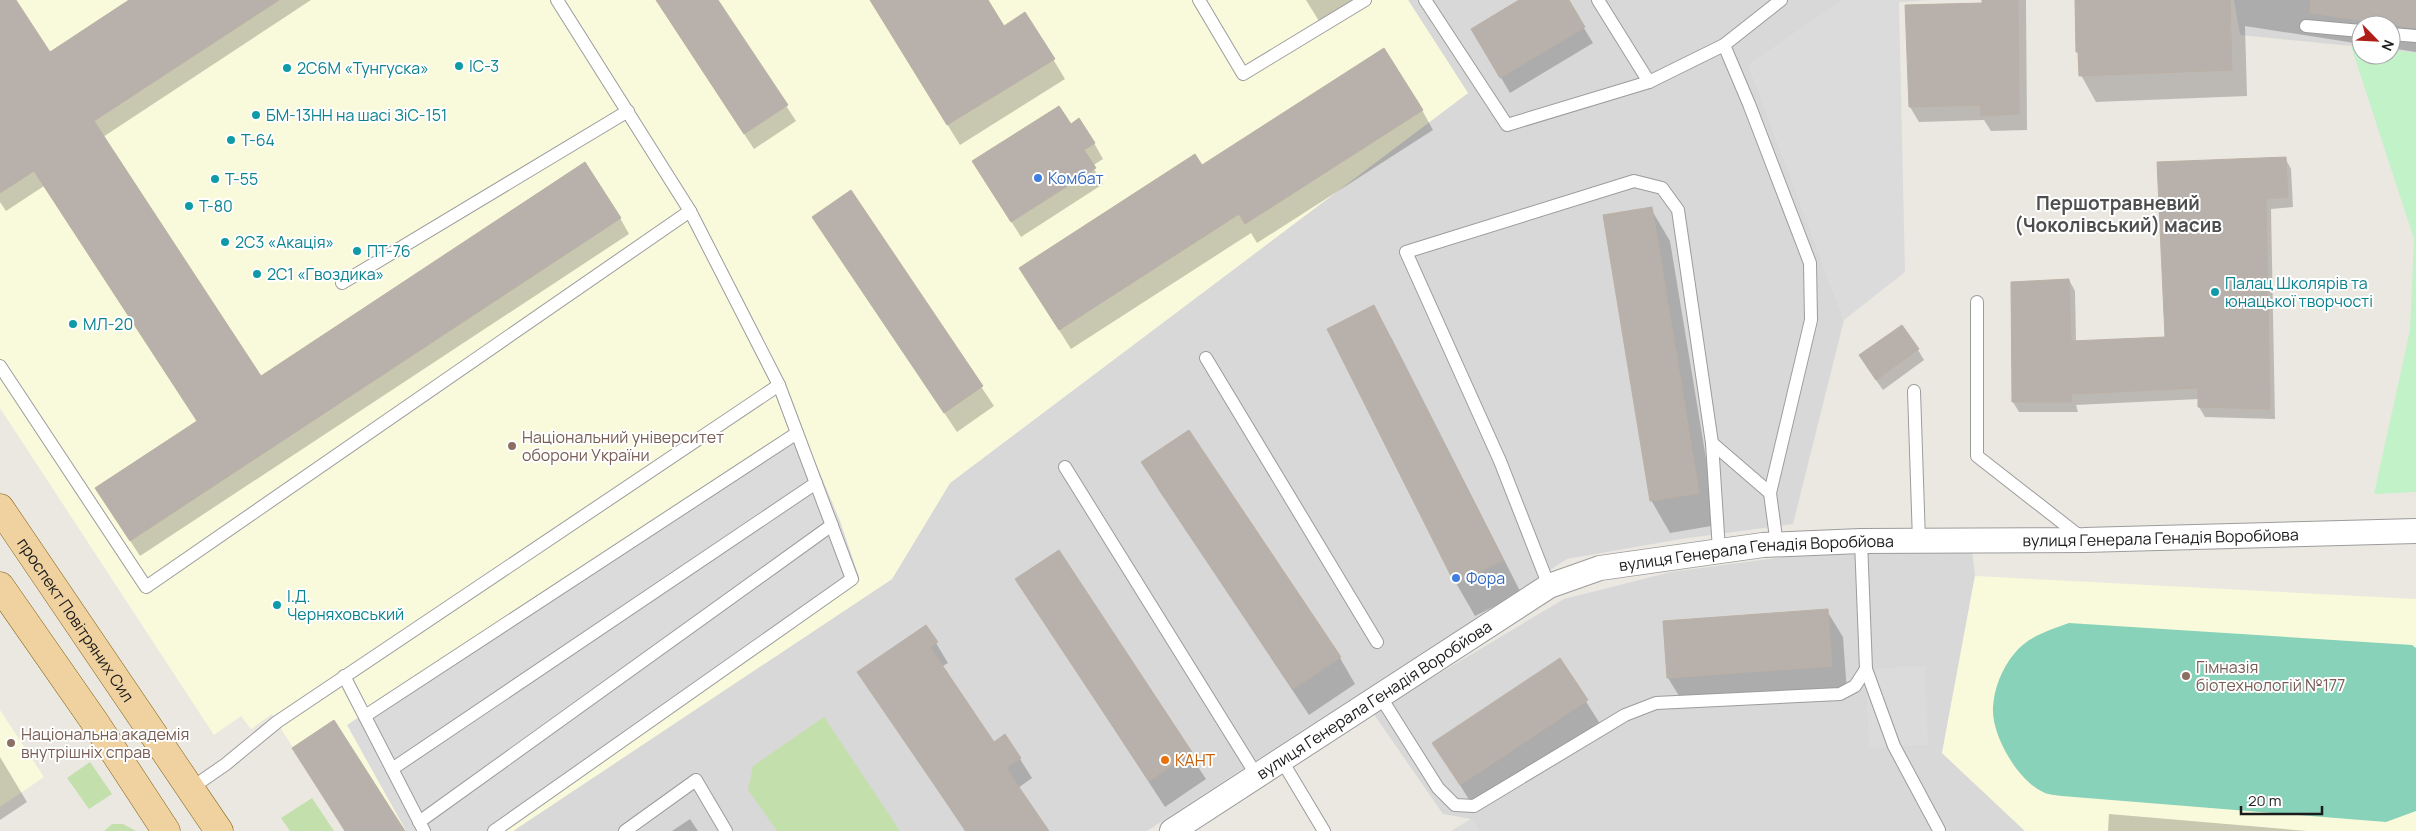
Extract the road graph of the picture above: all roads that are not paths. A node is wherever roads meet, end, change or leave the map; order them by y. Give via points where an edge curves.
1 (557, 0) edge
2 (1199, 0) edge
3 (1365, 0) edge
4 (1425, 0) edge
5 (1598, 0) edge
6 (1781, 0) edge
7 (2306, 26) dead end
8 (2351, 30) edge
9 (2401, 35) edge
10 (2416, 36) edge
11 (1724, 45) junction
12 (1648, 82) junction
13 (628, 112) junction
14 (690, 211) junction
15 (342, 283) dead end
16 (1977, 302) dead end
17 (1206, 358) dead end
18 (0, 366) edge
19 (779, 385) junction
20 (1914, 391) dead end
21 (797, 433) junction
22 (1712, 443) junction
23 (1065, 467) dead end
24 (816, 483) junction
25 (1770, 493) junction
26 (0, 508) edge
27 (832, 525) junction
28 (2416, 531) edge
29 (2084, 540) junction
30 (1919, 541) junction
31 (1861, 542) junction
32 (1777, 545) junction
33 (1718, 550) junction
34 (0, 586) edge
35 (1549, 586) junction
36 (1377, 642) dead end
37 (1866, 669) junction
38 (344, 676) junction
39 (1380, 696) junction
40 (365, 716) junction
41 (1282, 761) junction
42 (392, 769) junction
43 (1257, 776) junction
44 (190, 789) junction
45 (421, 826) edge
46 (1939, 830) dead end
47 (166, 831) edge
48 (218, 831) edge
49 (494, 831) edge
50 (625, 831) edge
51 (726, 831) edge
52 (1172, 831) edge
53 (1324, 831) edge

1 - 13 lane
2 - 3 lane via 1243,74
4 - 12 lane via 1507,125
5 - 12 lane
6 - 11 lane
7 - 8 lane
9 - 10 lane
11 - 12 lane
11 - 25 lane via 1810,263 1811,320
13 - 14 lane
13 - 15 lane
14 - 18 lane via 146,587
14 - 19 lane
16 - 29 lane via 1977,456
17 - 36 lane
19 - 21 lane
19 - 38 lane
20 - 30 lane
21 - 24 lane
21 - 40 lane
22 - 25 lane
22 - 33 lane
22 - 35 lane via 1678,210 1662,188 1634,181 1406,252 1500,461
23 - 43 lane
24 - 27 lane
24 - 42 lane
25 - 32 lane
26 - 44 main road, проспект Повітряних Сил
27 - 45 lane
27 - 49 lane via 852,579
28 - 29 street, вулиця Генерала Генадія Воробйова
29 - 30 street, вулиця Генерала Генадія Воробйова
30 - 31 street, вулиця Генерала Генадія Воробйова
31 - 32 street, вулиця Генерала Генадія Воробйова
31 - 37 lane
32 - 33 street, вулиця Генерала Генадія Воробйова
33 - 35 street, вулиця Генерала Генадія Воробйова via 1600,568
34 - 47 main road
35 - 39 street, вулиця Генерала Генадія Воробйова
37 - 39 lane via 1855,686 1840,694 1656,704 1625,715 1474,806 1455,804 1438,788
37 - 46 lane via 1894,746
38 - 40 lane
38 - 44 lane via 277,722
39 - 41 street, вулиця Генерала Генадія Воробйова
40 - 42 lane
41 - 43 street, вулиця Генерала Генадія Воробйова
41 - 53 lane
42 - 45 lane
43 - 52 street, вулиця Генерала Генадія Воробйова
44 - 48 main road, проспект Повітряних Сил
50 - 51 lane via 696,780

